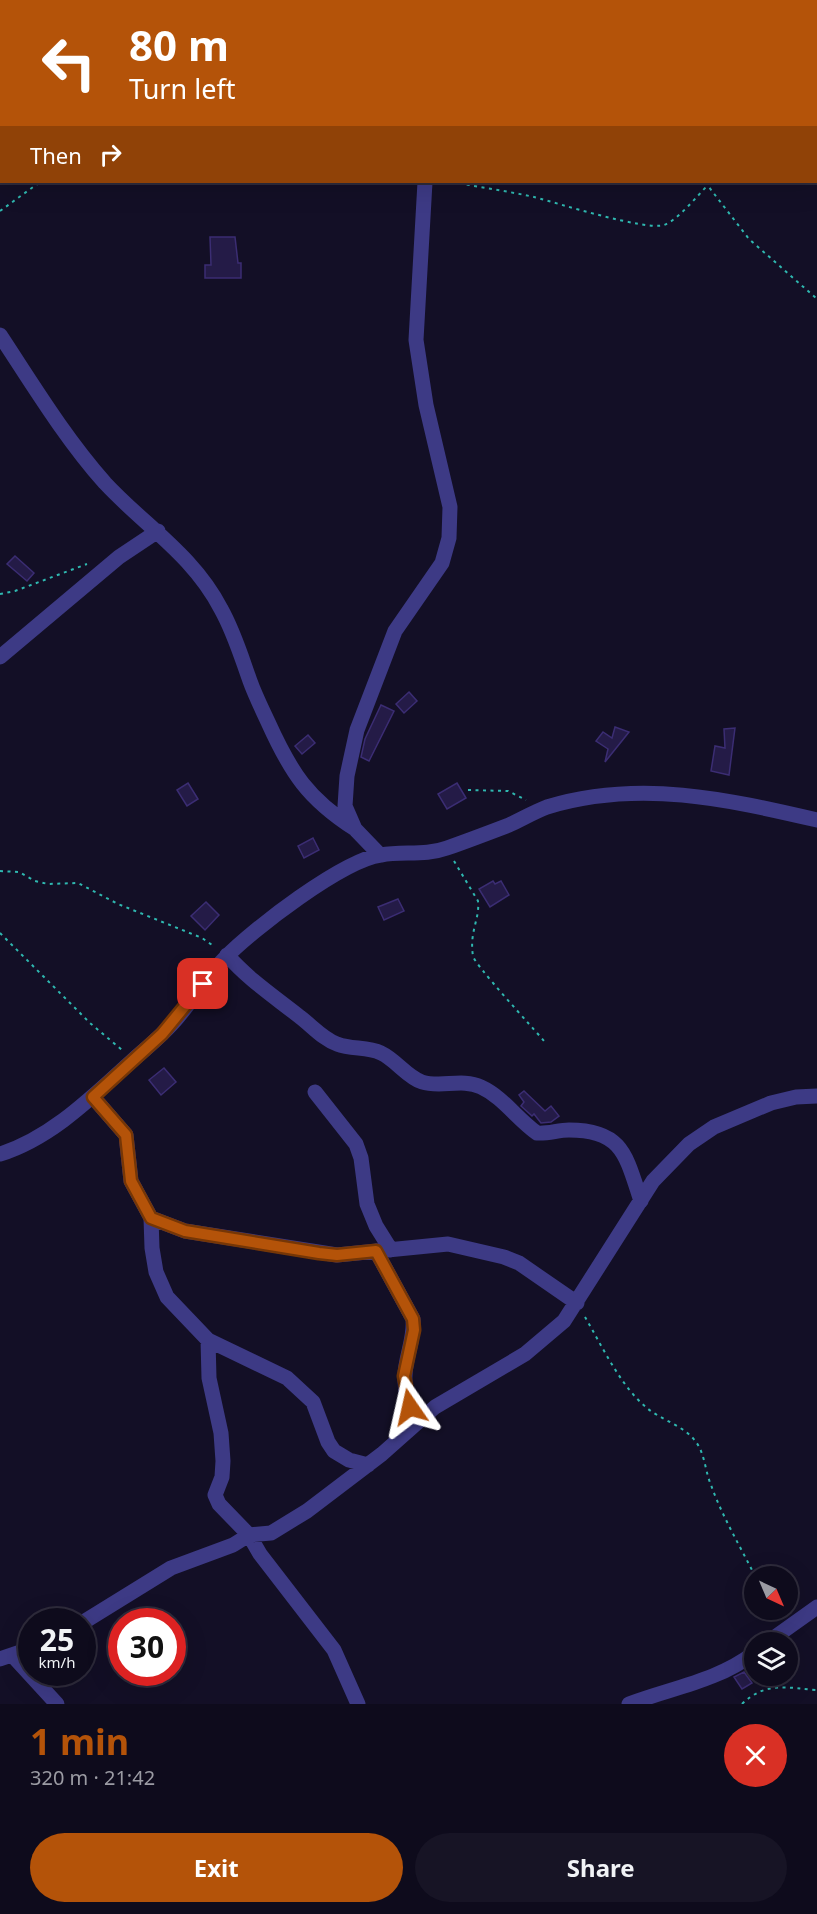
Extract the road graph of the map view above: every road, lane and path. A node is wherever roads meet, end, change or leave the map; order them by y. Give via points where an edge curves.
1 (39, 183) edge
2 (424, 183) edge
3 (457, 183) edge
4 (706, 183) edge
5 (0, 210) edge
6 (817, 299) edge
7 (0, 335) edge
8 (158, 531) junction
9 (94, 561) dead end
10 (0, 594) edge
11 (0, 657) edge
12 (468, 790) dead end
13 (545, 808) junction
14 (817, 820) edge
15 (356, 829) junction
16 (446, 849) junction
17 (380, 855) junction
18 (0, 871) edge
19 (0, 933) edge
20 (227, 955) junction
21 (544, 1041) dead end
22 (134, 1059) junction
23 (315, 1092) dead end
24 (817, 1096) edge
25 (93, 1097) junction
26 (0, 1154) edge
27 (641, 1201) junction
28 (151, 1218) junction
29 (383, 1250) junction
30 (577, 1303) junction
31 (208, 1340) junction
32 (415, 1423) junction
33 (368, 1465) junction
34 (249, 1535) junction
35 (750, 1566) edge
36 (817, 1607) edge
37 (96, 1614) edge
38 (782, 1632) edge
39 (6, 1657) edge
40 (744, 1661) edge
41 (817, 1690) edge
42 (57, 1704) edge
43 (357, 1704) edge
44 (629, 1704) edge
45 (742, 1704) edge

1 - 5 path
2 - 15 street via 416,340 426,405 450,507 449,538 442,563 395,631 357,730 345,792 345,806
3 - 4 path via 652,226 664,225
4 - 6 path via 749,239
7 - 8 street via 79,452
8 - 11 street via 119,558
8 - 15 street via 192,565 221,608 250,683 301,784 324,808
9 - 10 path
12 - 13 path via 508,791
13 - 14 street via 611,793 654,793 725,801
13 - 16 street
15 - 17 street
16 - 17 street
16 - 21 path via 478,901 471,937 473,960
17 - 20 street via 338,873
18 - 20 path via 19,872 48,884 78,883 202,938
19 - 22 path via 90,1023
20 - 22 street via 178,1017
20 - 27 street via 266,993 330,1041 385,1054 420,1081 482,1087 537,1133 583,1131 609,1137 621,1148
22 - 25 street
23 - 29 street via 356,1144 366,1204
24 - 27 street via 771,1103 714,1127 671,1161
25 - 26 street via 48,1130
25 - 28 street via 126,1135 131,1181
27 - 30 street
28 - 29 street via 185,1231 319,1253
28 - 31 street via 152,1248 161,1287
29 - 30 street via 448,1244 504,1257 532,1271
29 - 32 street via 413,1319 404,1376
30 - 32 street via 564,1321 525,1354
30 - 35 path via 630,1391 665,1422 687,1432 695,1441 710,1485
31 - 33 street via 287,1378 313,1402 334,1451
31 - 34 street via 208,1378 221,1433 223,1461 215,1494 219,1504
32 - 33 street
33 - 34 street via 307,1511 270,1533
34 - 37 street via 171,1568
34 - 43 street via 334,1650
36 - 38 street
39 - 42 street
40 - 44 street via 705,1680
41 - 45 path via 772,1687 752,1694

